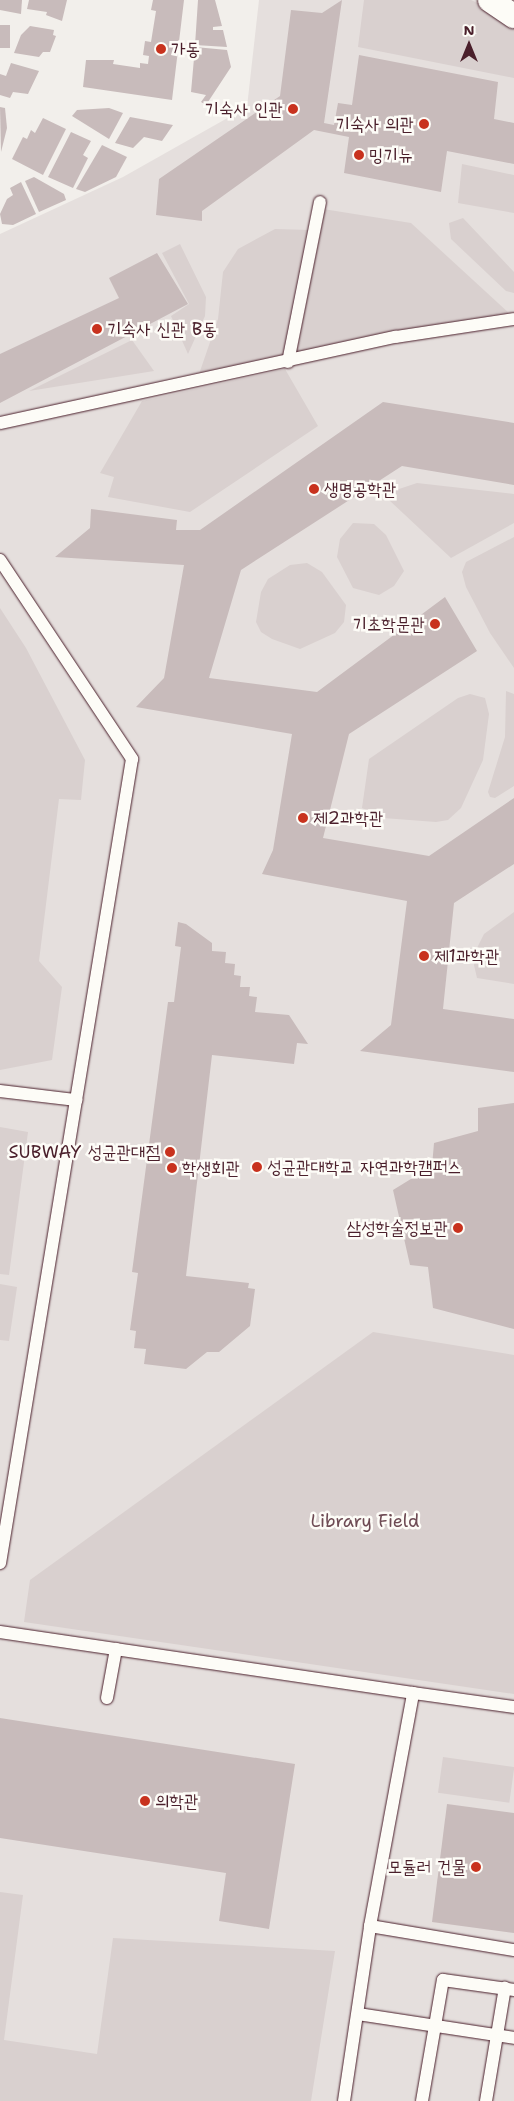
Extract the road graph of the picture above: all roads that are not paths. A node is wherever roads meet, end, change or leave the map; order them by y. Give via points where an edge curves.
1 (490, 0) edge
2 (514, 16) edge
3 (320, 202) dead end
4 (514, 319) edge
5 (288, 362) junction
6 (0, 423) edge
7 (0, 560) edge
8 (0, 1091) edge
9 (76, 1100) junction
10 (0, 1563) edge
11 (0, 1632) edge
12 (116, 1649) junction
13 (413, 1693) junction
14 (107, 1698) dead end
15 (514, 1707) edge
16 (370, 1926) junction
17 (514, 1950) edge
18 (510, 1989) edge
19 (358, 2014) junction
20 (435, 2026) junction
21 (497, 2036) junction
22 (514, 2038) edge
23 (344, 2101) edge
24 (422, 2101) edge
25 (486, 2101) edge

1 - 2 street
3 - 5 lane
4 - 5 lane via 396,337
5 - 6 lane
7 - 9 lane via 132,759
8 - 9 lane
9 - 10 lane
11 - 12 lane
12 - 13 lane
12 - 14 lane
13 - 15 lane
13 - 16 lane
16 - 17 lane
16 - 19 lane
18 - 20 lane via 443,1980
18 - 21 lane
19 - 20 lane
19 - 23 lane
20 - 21 lane
20 - 24 lane
21 - 22 lane
21 - 25 lane

